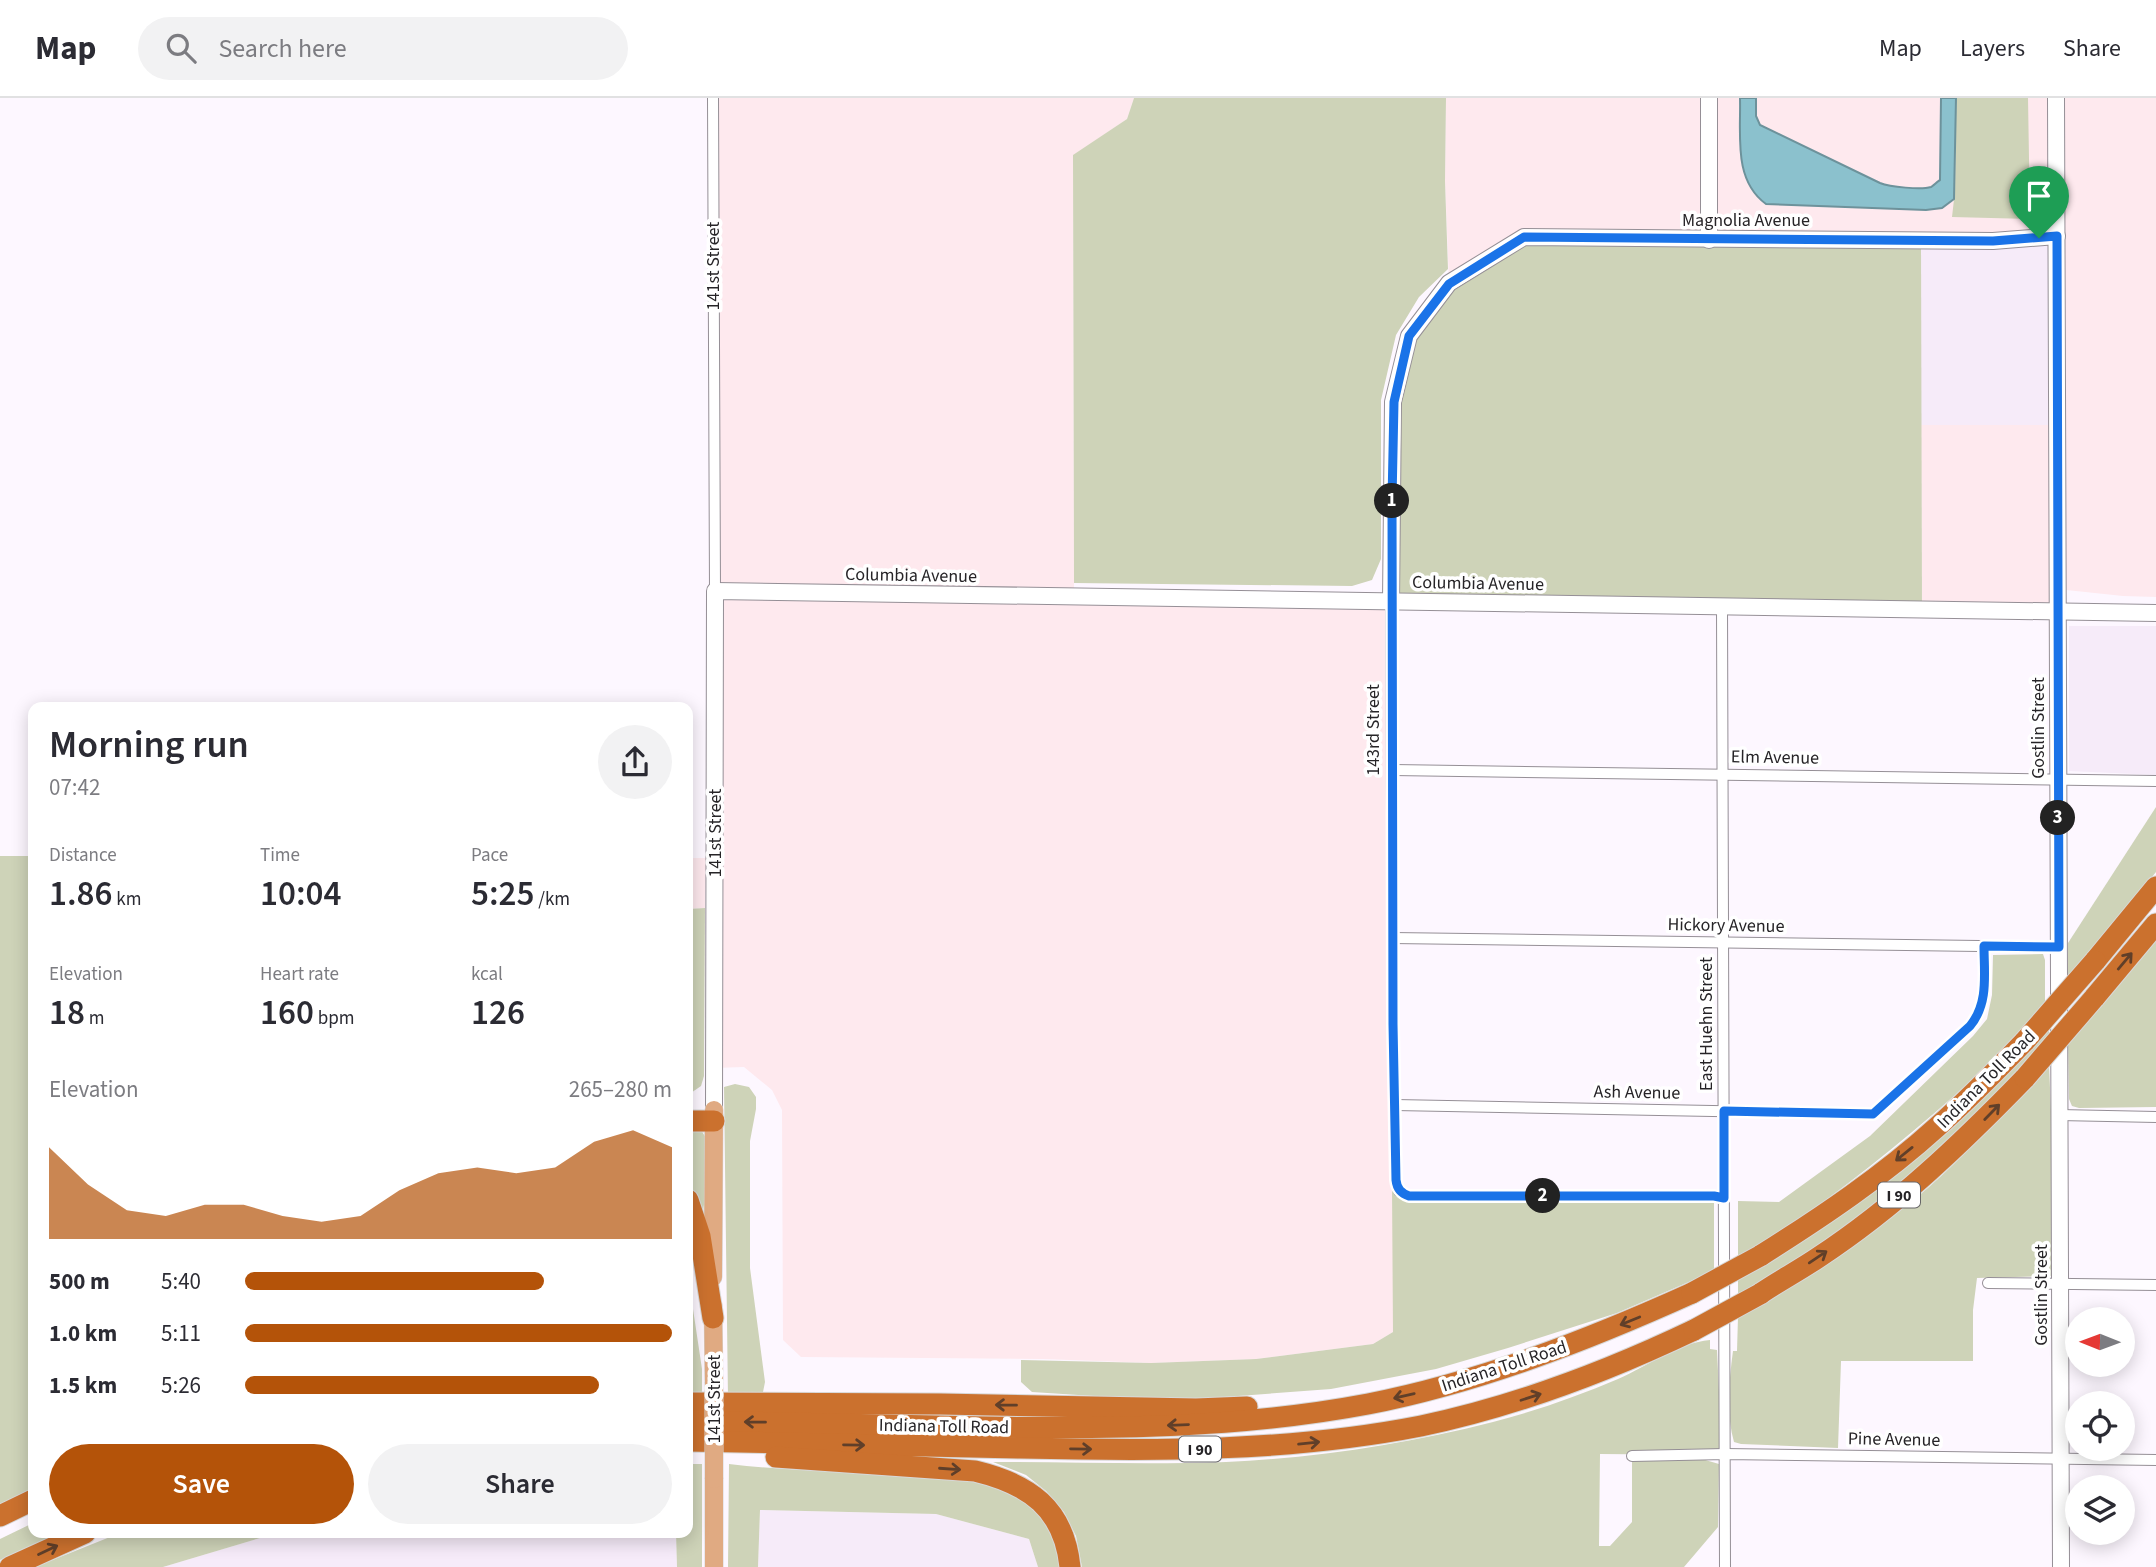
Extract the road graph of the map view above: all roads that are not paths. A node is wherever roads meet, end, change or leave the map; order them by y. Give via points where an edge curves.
1 (713, 98) edge
2 (1709, 98) edge
3 (2056, 98) edge
4 (2057, 236) junction
5 (1709, 240) junction
6 (1449, 284) joint
7 (715, 591) junction
8 (1391, 601) junction
9 (1722, 606) junction
10 (2057, 611) junction
11 (2156, 613) edge
12 (1393, 770) junction
13 (1722, 774) junction
14 (2058, 779) junction
15 (2156, 781) edge
16 (2156, 887) edge
17 (2156, 924) edge
18 (1392, 938) junction
19 (1723, 943) junction
20 (1984, 946) junction
21 (2059, 947) junction
22 (1395, 1105) junction
23 (693, 1111) edge
24 (1724, 1111) junction
25 (714, 1115) junction
26 (2059, 1115) junction
27 (2156, 1117) edge
28 (693, 1120) edge
29 (1724, 1198) junction
30 (693, 1216) edge
31 (1988, 1283) dead end
32 (2060, 1284) junction
33 (2156, 1285) edge
34 (713, 1318) junction
35 (693, 1403) edge
36 (1368, 1404) junction
37 (693, 1421) edge
38 (693, 1442) edge
39 (693, 1443) edge
40 (1725, 1454) junction
41 (1632, 1456) dead end
42 (2061, 1459) junction
43 (2156, 1460) edge
44 (28, 1502) edge
45 (28, 1513) edge
46 (0, 1516) edge
47 (0, 1526) edge
48 (74, 1538) edge
49 (10, 1567) edge
50 (714, 1567) edge
51 (1070, 1567) edge
52 (1725, 1567) edge
53 (2061, 1567) edge

1 - 7 street, 141st Street
2 - 5 street
3 - 4 street, Gostlin Street
4 - 5 street, Magnolia Avenue via 1993,241
4 - 10 street, Gostlin Street
5 - 6 street, Magnolia Avenue via 1524,237
6 - 8 street, 143rd Street via 1409,336 1394,402
7 - 8 street, Columbia Avenue
7 - 25 street, 141st Street
8 - 9 street, Columbia Avenue
8 - 12 street, 143rd Street
9 - 10 street, Columbia Avenue
9 - 13 street, East Huehn Street
10 - 11 street, Columbia Avenue
10 - 14 street, Gostlin Street
12 - 13 street, Elm Avenue
12 - 18 street, 143rd Street
13 - 14 street, Elm Avenue
13 - 19 street, East Huehn Street
14 - 15 street, Elm Avenue
14 - 21 street, Gostlin Street
16 -> 36 highway, Indiana Toll Road / I 90, bridge via 1982,1086 1867,1184 1814,1221 1692,1293 1577,1342
38 -> 17 highway, Indiana Toll Road / I 90, bridge via 1176,1450 1312,1443 1420,1426 1592,1376 1760,1294 1872,1217 1937,1164 2025,1078
18 - 19 street, Hickory Avenue
18 - 22 street, 143rd Street
19 - 20 street, Hickory Avenue
19 - 24 street, East Huehn Street
20 - 21 street, Hickory Avenue
20 - 24 street, Ash Avenue via 1984,1002 1979,1016 1873,1114
21 - 26 street, Gostlin Street
22 - 24 street, Ash Avenue
22 - 29 street, 143rd Street via 1396,1180 1399,1191 1409,1196
23 - 25 highway
24 - 29 street, East Huehn Street
25 - 28 highway
25 - 34 main road, 141st Street
26 - 27 street
26 - 32 street, Gostlin Street
29 - 40 street, East Huehn Street
30 - 34 highway
31 - 32 street
32 - 33 street
32 - 42 street, Gostlin Street
34 - 50 main road, 141st Street, bridge
36 -> 35 highway via 1196,1409
36 -> 37 highway, Indiana Toll Road / I 90 via 1249,1420 1124,1427
39 -> 51 highway via 743,1455 975,1471 1000,1477 1036,1497 1053,1516
40 - 41 street, Pine Avenue
40 - 42 street, Pine Avenue
40 - 52 street, East Huehn Street
42 - 43 street, Pine Avenue
42 - 53 street, Gostlin Street
44 - 46 highway
45 - 47 highway
49 -> 48 highway

